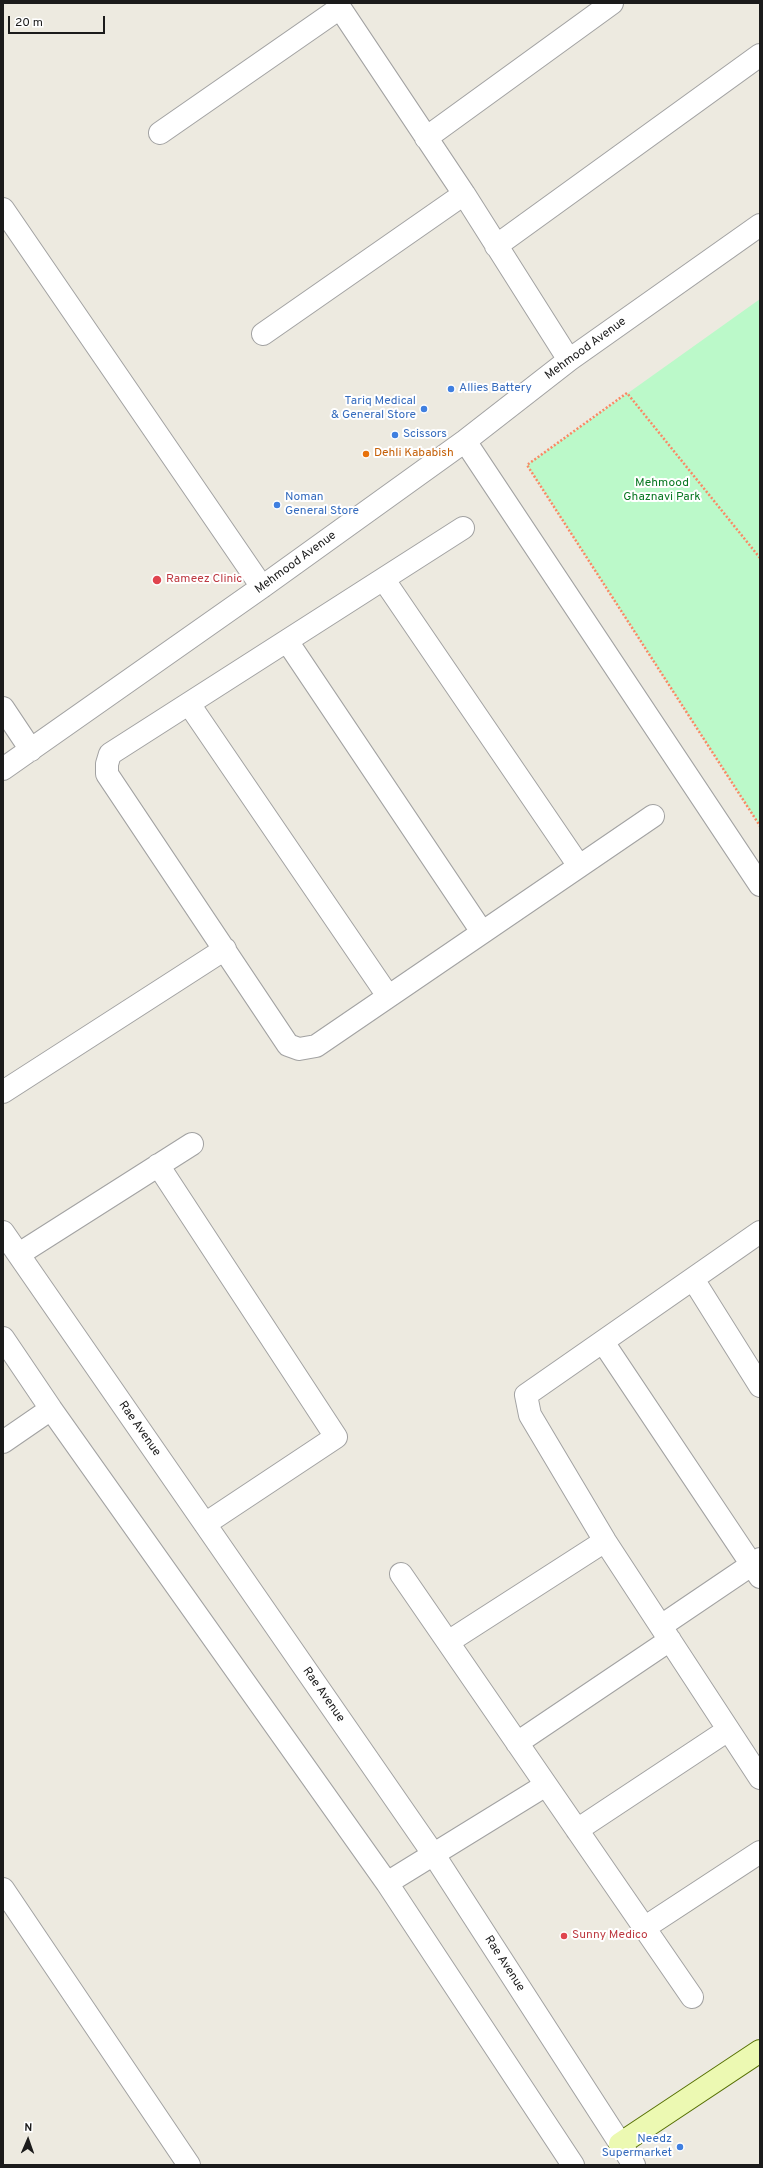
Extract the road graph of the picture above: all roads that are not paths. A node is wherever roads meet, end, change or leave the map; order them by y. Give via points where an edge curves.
1 (612, 3) edge
2 (760, 55) edge
3 (160, 133) dead end
4 (426, 138) junction
5 (464, 194) junction
6 (3, 209) edge
7 (760, 225) edge
8 (496, 246) junction
9 (263, 334) dead end
10 (569, 360) junction
11 (465, 441) junction
12 (463, 528) dead end
13 (384, 580) junction
14 (262, 587) junction
15 (287, 641) junction
16 (190, 704) junction
17 (3, 708) edge
18 (31, 750) junction
19 (3, 769) edge
20 (653, 816) dead end
21 (579, 866) junction
22 (760, 885) edge
23 (482, 932) junction
24 (225, 949) junction
25 (388, 996) junction
26 (3, 1092) edge
27 (192, 1144) dead end
28 (158, 1165) junction
29 (3, 1232) edge
30 (760, 1232) edge
31 (19, 1254) junction
32 (693, 1279) junction
33 (3, 1338) edge
34 (602, 1342) junction
35 (760, 1386) edge
36 (50, 1409) junction
37 (3, 1442) edge
38 (205, 1524) junction
39 (605, 1541) junction
40 (757, 1566) edge
41 (401, 1574) dead end
42 (665, 1633) junction
43 (448, 1642) junction
44 (728, 1730) junction
45 (517, 1743) junction
46 (760, 1778) edge
47 (546, 1785) junction
48 (577, 1830) junction
49 (760, 1852) edge
50 (434, 1855) junction
51 (387, 1883) junction
52 (3, 1889) edge
53 (644, 1928) junction
54 (692, 1997) dead end
55 (760, 2051) edge
56 (620, 2144) junction
57 (189, 2165) edge
58 (573, 2165) edge
59 (634, 2165) edge

1 - 4 street
2 - 8 street
3 - 4 street via 340,8
4 - 5 street
5 - 8 street
5 - 9 street
6 - 14 street
7 - 10 street, Mehmood Avenue
8 - 10 street
10 - 11 street, Mehmood Avenue
11 - 14 street, Mehmood Avenue
11 - 22 street
12 - 13 street
13 - 15 street
13 - 21 street
14 - 18 street, Mehmood Avenue
15 - 16 street
15 - 23 street
16 - 24 street via 110,754 107,774
16 - 25 street
17 - 18 street
18 - 19 street, Mehmood Avenue
20 - 21 street
21 - 23 street
23 - 25 street
24 - 25 street via 288,1045 299,1049 316,1046
24 - 26 street
27 - 28 street
28 - 31 street
28 - 38 street via 336,1437
29 - 31 street, Rae Avenue
30 - 32 street
31 - 38 street, Rae Avenue
32 - 34 street
32 - 35 street
33 - 36 street
34 - 39 street via 526,1395 530,1415
34 - 40 street
36 - 37 street
36 - 51 street
38 - 50 street, Rae Avenue
39 - 42 street
39 - 43 street
40 - 42 street
41 - 43 street
42 - 44 street
42 - 45 street
43 - 45 street
44 - 46 street
44 - 48 street
45 - 47 street
47 - 48 street
47 - 50 street
48 - 53 street
49 - 53 street
50 - 51 street
50 - 56 street, Rae Avenue
51 - 58 street
52 - 57 street
53 - 54 street
55 - 56 street
56 - 59 street, Rae Avenue

